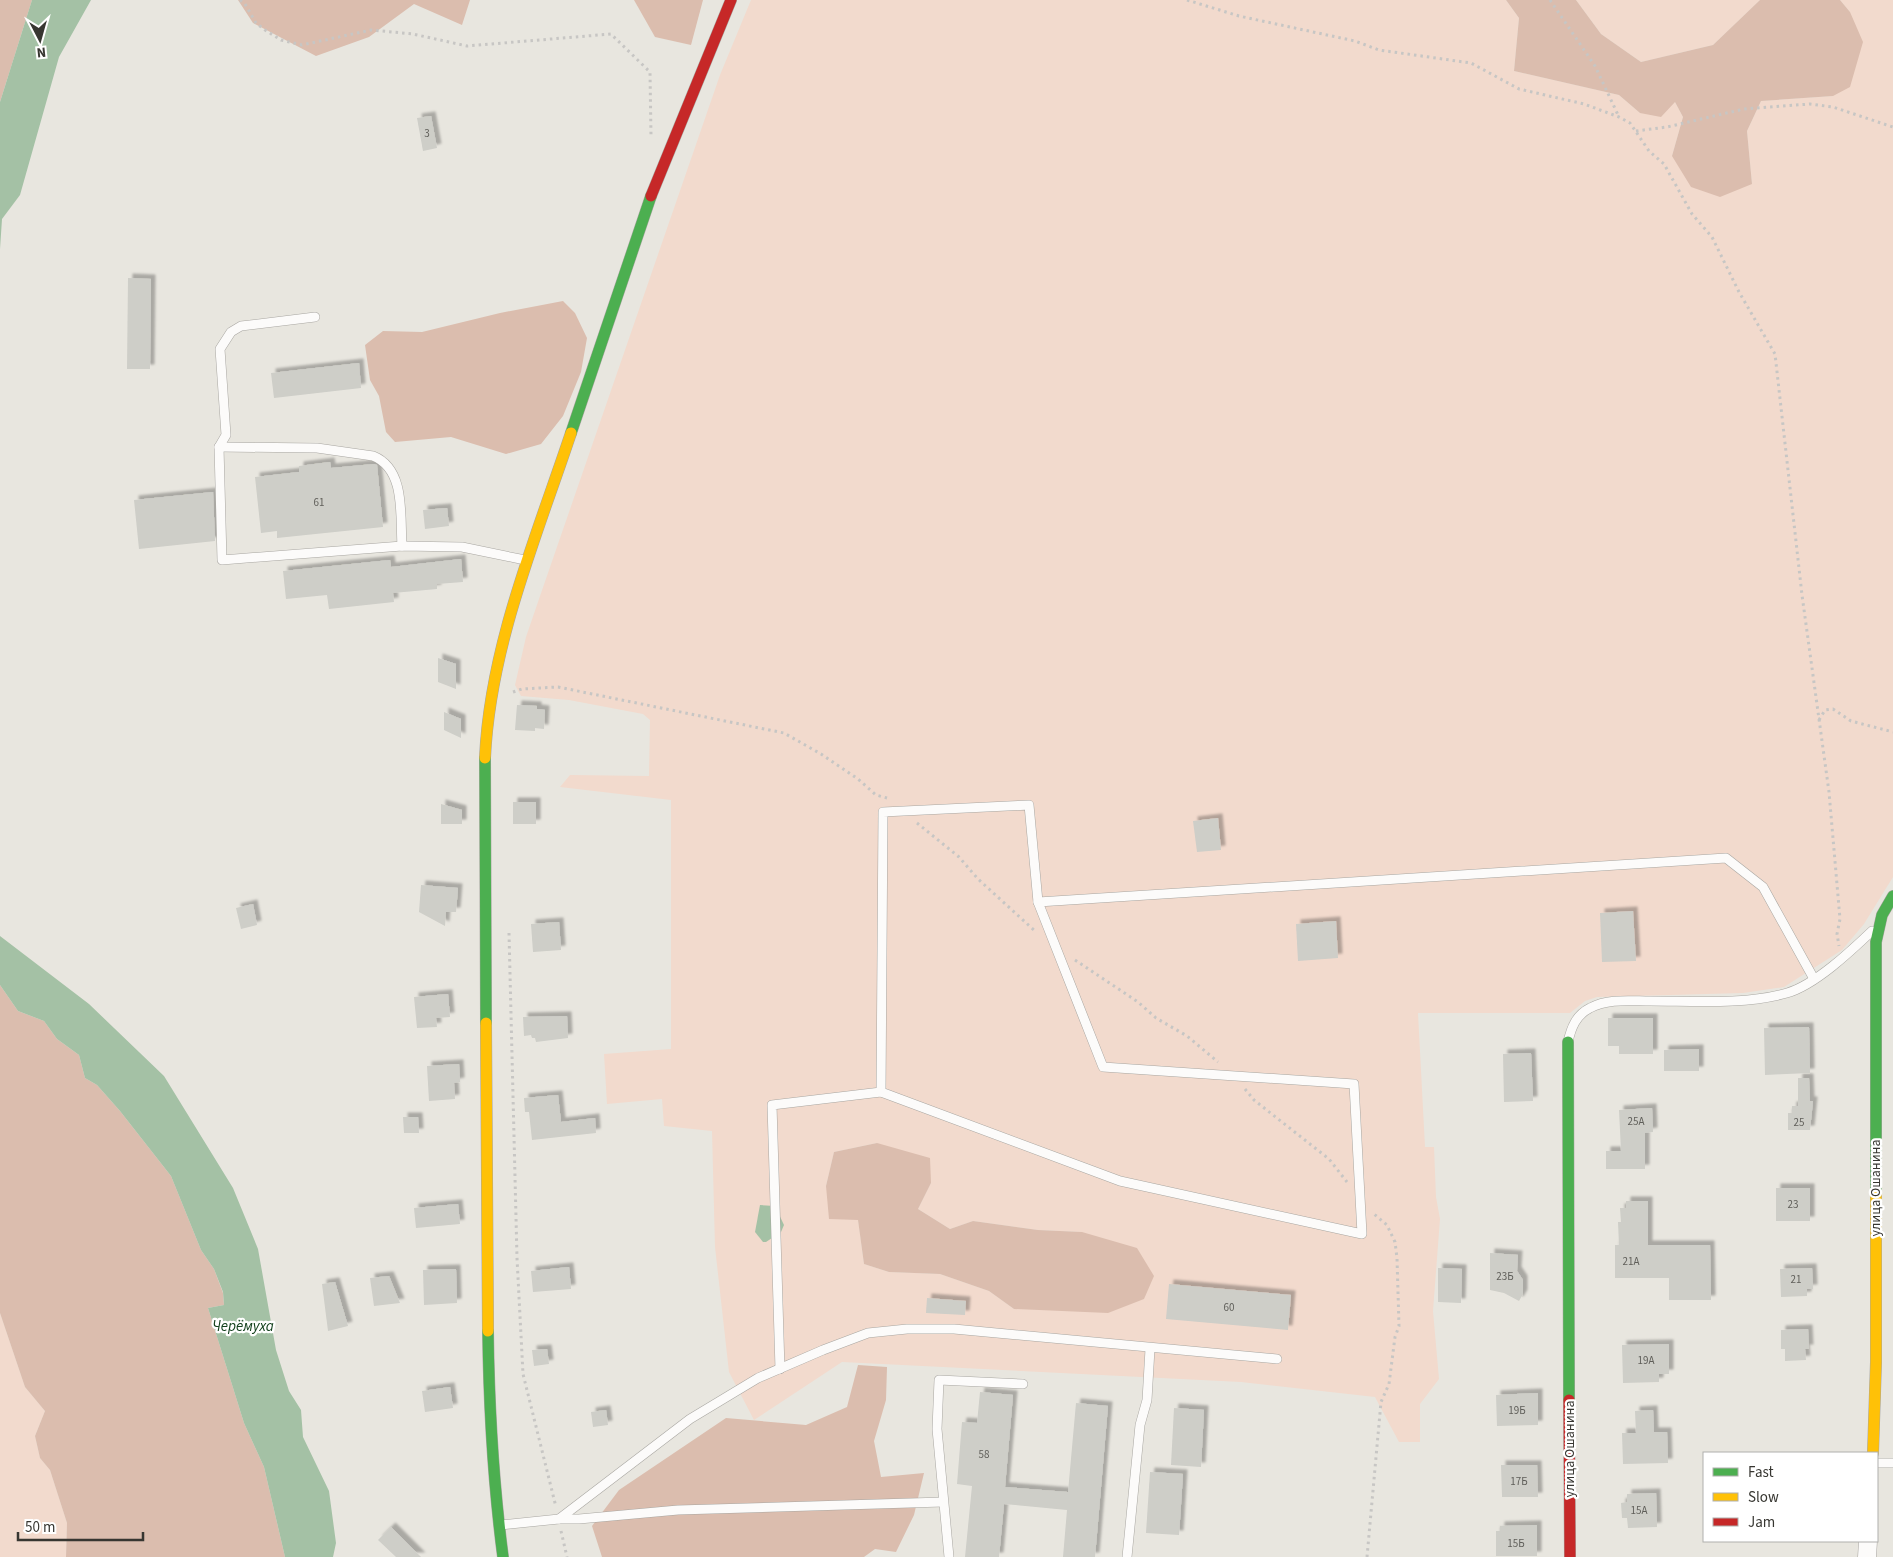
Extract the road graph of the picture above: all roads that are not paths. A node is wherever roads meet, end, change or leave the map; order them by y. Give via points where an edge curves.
1 (730, 0) edge
2 (315, 316) dead end
3 (218, 447) junction
4 (402, 546) junction
5 (529, 561) junction
6 (1893, 896) edge
7 (1038, 902) junction
8 (1879, 924) junction
9 (1814, 978) junction
10 (1568, 1042) joint
11 (881, 1092) junction
12 (1150, 1349) junction
13 (1276, 1359) dead end
14 (780, 1369) junction
15 (1023, 1384) dead end
16 (1873, 1452) edge
17 (1878, 1463) edge
18 (1893, 1463) edge
19 (943, 1502) junction
20 (559, 1519) junction
21 (498, 1526) junction
22 (1868, 1542) edge
23 (503, 1557) edge
24 (948, 1557) edge
25 (1127, 1557) edge
26 (1570, 1557) edge
27 (1867, 1557) edge

1 - 5 main road via 652,192
2 - 3 lane via 241,326 225,339 219,360 226,435
3 - 4 lane via 316,448 380,459 393,472 396,482
3 - 4 lane via 222,560
4 - 5 lane via 462,547
5 - 21 main road via 506,628 490,696 485,736 489,1415
6 - 8 main road, улица Ошанина
7 - 9 lane via 1726,858 1763,887
7 - 11 lane via 1029,805 883,812
7 - 11 lane via 1103,1067 1354,1084 1362,1234 1120,1181
8 - 9 lane via 1847,956
8 - 16 main road, улица Ошанина via 1875,953 1880,998
9 - 10 lane via 1797,990 1773,996 1598,1004 1588,1008 1574,1022
10 - 26 main road, улица Ошанина
11 - 14 lane via 772,1105
12 - 13 lane
12 - 14 lane via 954,1329 907,1328 868,1333
12 - 25 lane via 1147,1400 1140,1425
14 - 20 lane via 758,1378 690,1419
15 - 19 lane via 939,1380 936,1422
17 - 18 lane
19 - 20 lane via 678,1510
19 - 24 lane
20 - 21 lane
21 - 23 main road
22 - 27 street

